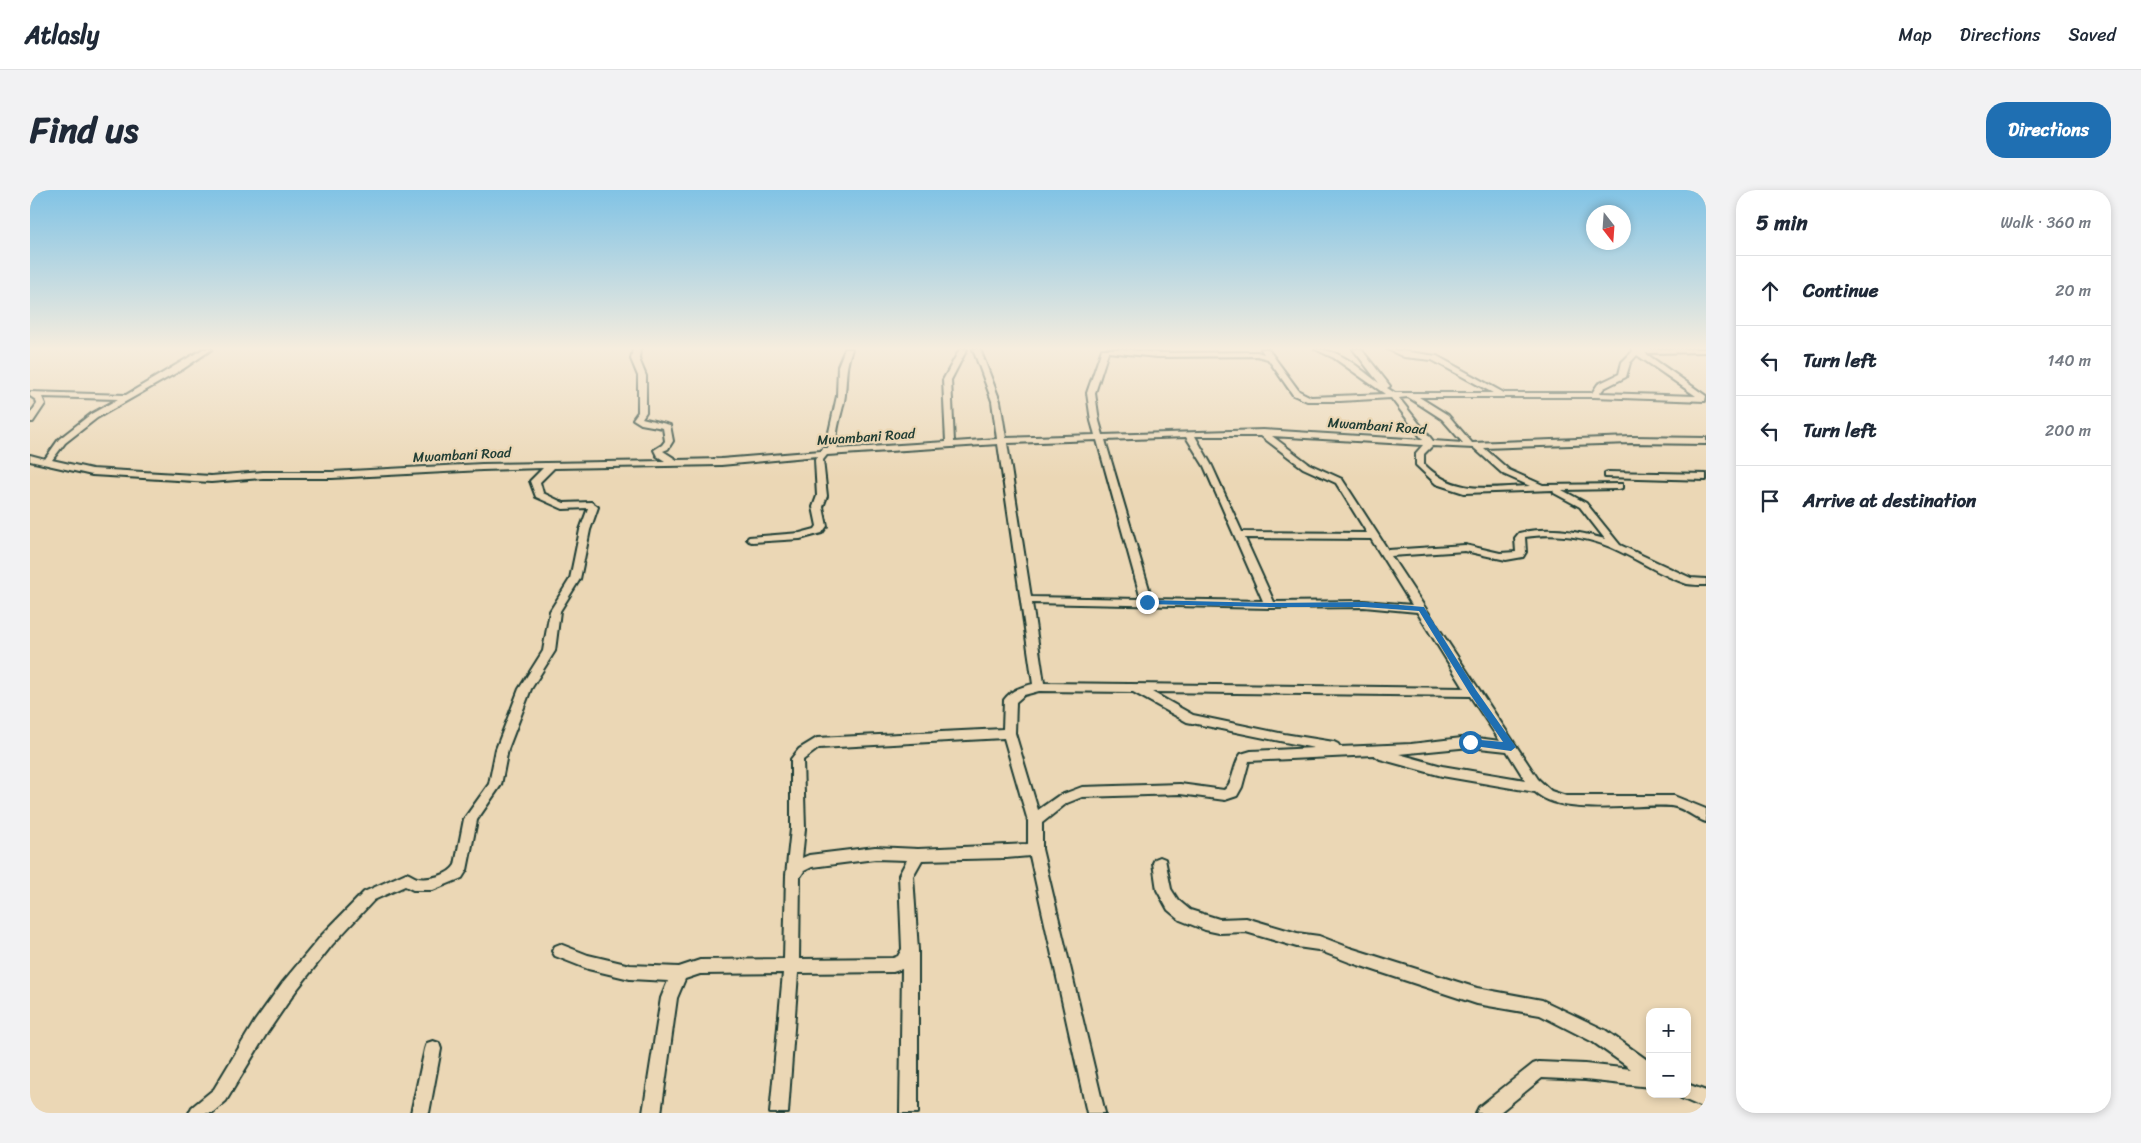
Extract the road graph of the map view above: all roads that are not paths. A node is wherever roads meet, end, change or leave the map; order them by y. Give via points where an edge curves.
1 (137, 392) edge
2 (642, 392) edge
3 (841, 392) edge
4 (946, 392) edge
5 (993, 392) edge
6 (1091, 392) edge
7 (1298, 392) edge
8 (1388, 392) edge
9 (1390, 392) edge
10 (1498, 392) edge
11 (1596, 392) edge
12 (32, 394) edge
13 (1408, 395) junction
14 (1594, 395) junction
15 (1393, 396) junction
16 (1507, 396) junction
17 (129, 397) junction
18 (1705, 399) edge
19 (30, 420) edge
20 (1263, 433) junction
21 (1189, 434) junction
22 (1098, 437) junction
23 (1001, 441) junction
24 (1706, 441) edge
25 (1430, 443) junction
26 (950, 444) junction
27 (1473, 446) junction
28 (832, 448) junction
29 (822, 454) junction
30 (30, 458) edge
31 (46, 463) junction
32 (676, 463) junction
33 (552, 465) junction
34 (1608, 475) dead end
35 (1706, 477) edge
36 (1619, 486) dead end
37 (1553, 489) junction
38 (1240, 535) junction
39 (1374, 536) junction
40 (752, 539) dead end
41 (1618, 547) junction
42 (1384, 554) junction
43 (1706, 582) edge
44 (1027, 600) junction
45 (1147, 602) junction
46 (1270, 605) junction
47 (1421, 609) junction
48 (1039, 687) junction
49 (1136, 689) junction
50 (1473, 692) junction
51 (1009, 733) junction
52 (1511, 747) junction
53 (1368, 751) junction
54 (1539, 788) junction
55 (1706, 817) edge
56 (1035, 820) junction
57 (1035, 849) junction
58 (918, 855) junction
59 (1160, 863) dead end
60 (793, 875) junction
61 (910, 950) junction
62 (560, 951) dead end
63 (791, 966) junction
64 (679, 974) junction
65 (433, 1049) dead end
66 (1646, 1069) edge
67 (1646, 1080) edge
68 (1691, 1094) edge
69 (1706, 1100) edge
70 (198, 1113) edge
71 (420, 1113) edge
72 (652, 1113) edge
73 (779, 1113) edge
74 (909, 1113) edge
75 (1096, 1113) edge
76 (1485, 1113) edge

1 - 17 street
2 - 32 street via 642,412 637,419 667,427 669,442 658,450
3 - 28 street
4 - 26 street
5 - 23 street
6 - 22 street
7 - 15 street via 1302,396 1326,400
8 - 15 street
9 - 15 street
10 - 16 street
11 - 14 street
12 - 17 street
12 - 19 street via 41,401
13 - 15 street
13 - 16 street
13 - 27 street via 1445,417
14 - 16 street
14 - 18 street
15 - 25 street
17 - 31 street via 94,416 62,441
20 - 21 street, Mwambani Road
20 - 25 street, Mwambani Road
20 - 39 street via 1306,466 1339,481
21 - 22 street, Mwambani Road
21 - 38 street via 1208,466
22 - 23 street, Mwambani Road
22 - 45 street
23 - 26 street, Mwambani Road
23 - 44 street
24 - 27 street, Mwambani Road via 1631,440
25 - 27 street, Mwambani Road
25 - 37 street via 1420,453 1420,465 1434,480 1450,487 1464,490
26 - 28 street, Mwambani Road
27 - 37 street via 1513,476
28 - 29 street, Mwambani Road
29 - 32 street, Mwambani Road
29 - 40 street via 819,460 822,496 818,507 822,526 819,531 800,536
30 - 31 street, Mwambani Road
31 - 33 street, Mwambani Road via 92,472 212,479
32 - 33 street, Mwambani Road
33 - 70 street via 535,481 539,495 563,506 591,505 591,515 575,579 556,611 548,651 525,689 502,749 495,785 472,819 462,866 457,874 433,884 413,884 406,879 370,896 327,940 289,986 220,1095
34 - 35 street
36 - 37 street
37 - 41 street via 1583,505
38 - 39 street
38 - 46 street
39 - 42 street
41 - 42 street via 1596,539 1545,532 1522,535 1521,552 1512,557 1454,548
41 - 43 street via 1689,581
42 - 47 street
44 - 45 street
44 - 48 street
45 - 46 street
46 - 47 street via 1364,604
47 - 50 street
48 - 49 street
48 - 51 street via 1020,692 1010,700
49 - 50 street
49 - 53 street via 1191,719 1312,745
50 - 52 street
51 - 56 street
51 - 60 street via 817,743 803,752 797,759 798,830
52 - 53 street via 1470,742
52 - 54 street
53 - 54 street via 1442,771
53 - 56 street via 1245,757 1232,792 1225,795 1180,789 1082,792 1069,795
54 - 55 street via 1547,795 1566,801 1674,801
56 - 57 street
57 - 58 street via 1017,853
57 - 75 street
58 - 60 street via 875,853 809,861
58 - 61 street via 906,875
59 - 66 street via 1164,890 1185,915 1219,926 1246,925 1319,943 1477,996 1542,1008 1599,1036
60 - 63 street
61 - 63 street via 903,961 893,965
61 - 74 street
62 - 64 street via 630,972
63 - 64 street via 700,967
63 - 73 street
64 - 72 street via 669,998
65 - 71 street
67 - 76 street via 1539,1070
68 - 69 street

